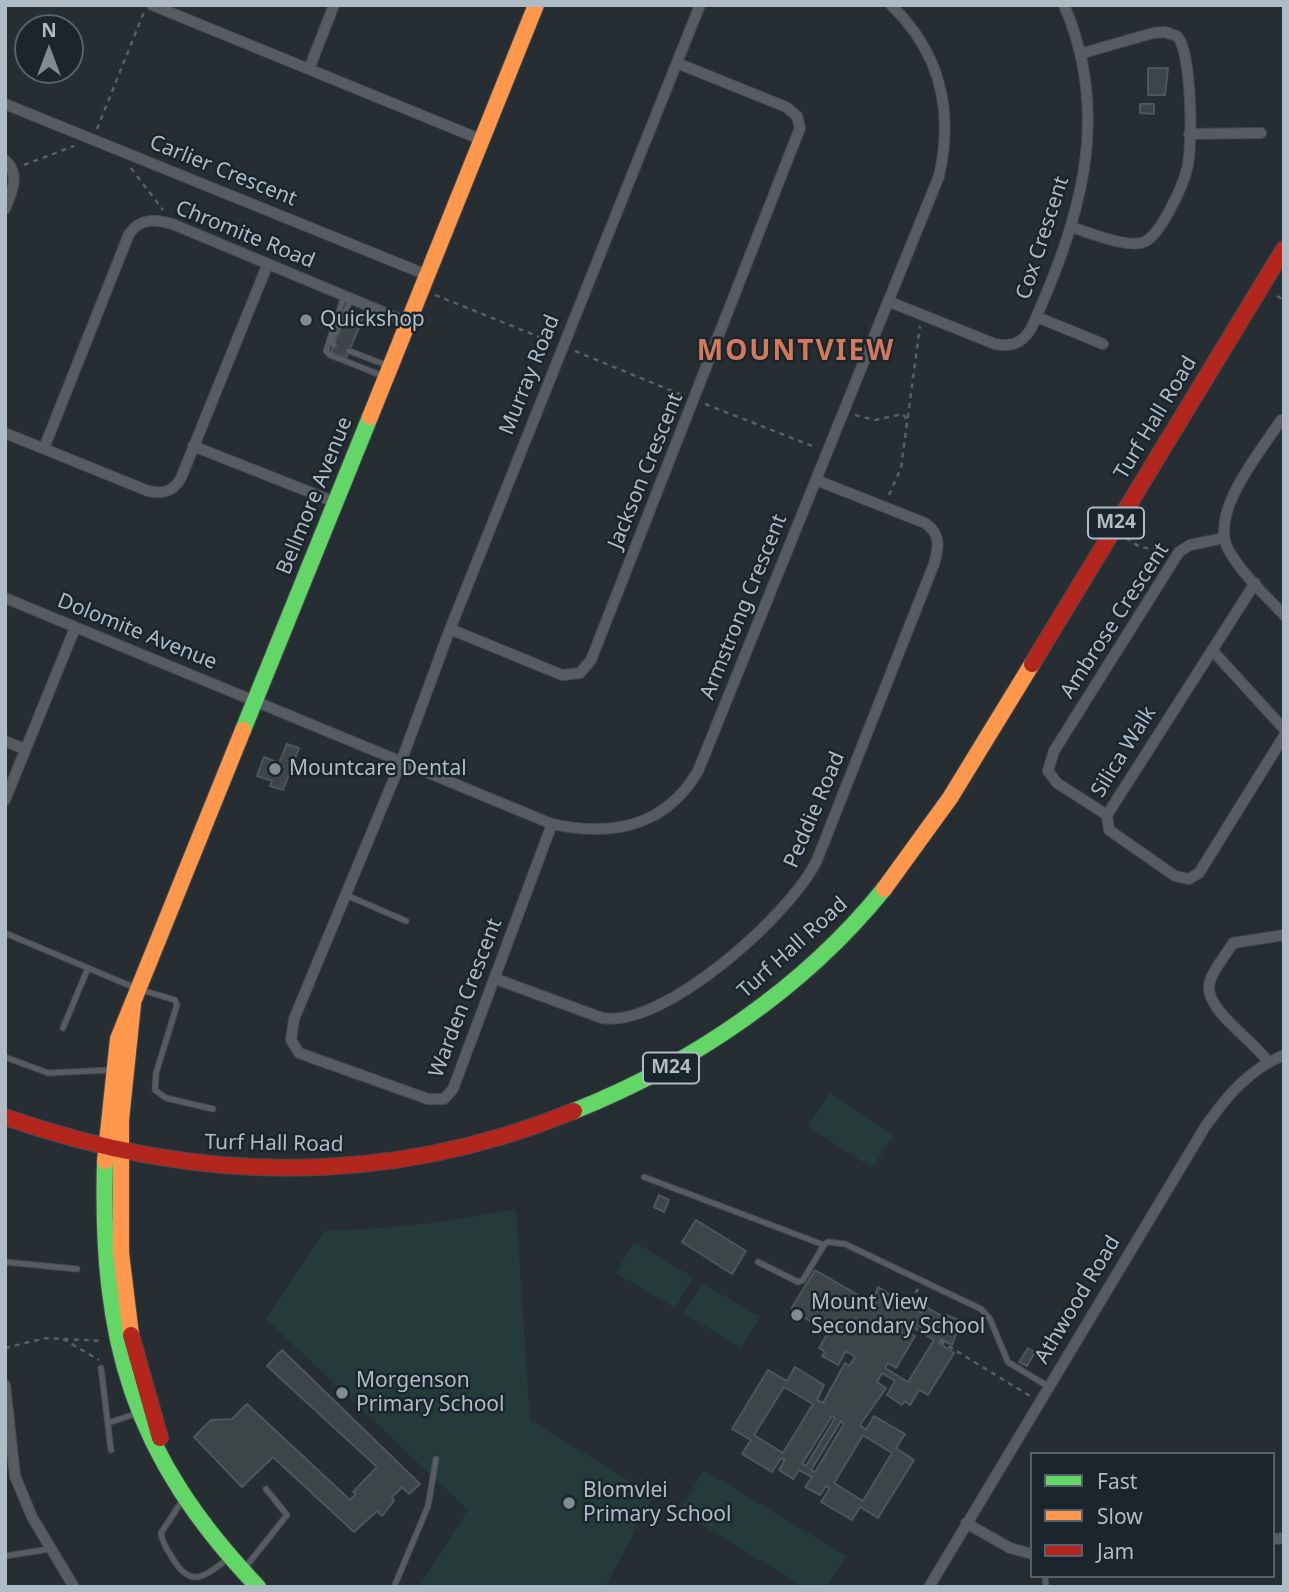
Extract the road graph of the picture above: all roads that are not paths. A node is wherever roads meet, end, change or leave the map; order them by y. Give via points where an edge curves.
1 (149, 5) edge
2 (334, 5) edge
3 (536, 5) edge
4 (700, 5) edge
5 (891, 5) edge
6 (1064, 5) edge
7 (1083, 53) junction
8 (677, 63) junction
9 (309, 69) junction
10 (5, 104) edge
11 (1261, 133) dead end
12 (1189, 134) junction
13 (482, 140) junction
14 (5, 160) edge
15 (5, 209) edge
16 (1071, 227) junction
17 (1284, 249) edge
18 (267, 265) junction
19 (427, 275) junction
20 (348, 298) junction
21 (890, 302) junction
22 (1037, 317) junction
23 (407, 322) junction
24 (1103, 344) dead end
25 (334, 345) dead end
26 (349, 351) dead end
27 (388, 372) junction
28 (1283, 419) edge
29 (5, 433) edge
30 (193, 446) junction
31 (44, 448) junction
32 (816, 480) junction
33 (335, 502) junction
34 (1224, 538) junction
35 (1255, 583) junction
36 (5, 598) edge
37 (1284, 615) edge
38 (75, 628) junction
39 (450, 629) junction
40 (1212, 650) junction
41 (254, 701) junction
42 (1284, 729) edge
43 (1284, 736) edge
44 (5, 741) edge
45 (24, 748) junction
46 (401, 762) junction
47 (5, 800) edge
48 (1107, 815) junction
49 (552, 824) junction
50 (346, 895) junction
51 (406, 921) dead end
52 (5, 933) edge
53 (1284, 935) edge
54 (88, 968) junction
55 (496, 979) junction
56 (136, 996) junction
57 (63, 1028) dead end
58 (1284, 1055) edge
59 (5, 1057) edge
60 (1268, 1062) junction
61 (112, 1070) junction
62 (213, 1110) dead end
63 (5, 1117) edge
64 (112, 1149) junction
65 (644, 1177) dead end
66 (824, 1245) junction
67 (5, 1262) edge
68 (758, 1262) dead end
69 (77, 1269) dead end
70 (101, 1368) dead end
71 (5, 1385) edge
72 (1049, 1387) junction
73 (139, 1413) junction
74 (108, 1423) junction
75 (111, 1450) dead end
76 (436, 1459) dead end
77 (169, 1467) junction
78 (266, 1489) dead end
79 (186, 1495) junction
80 (967, 1523) junction
81 (51, 1549) junction
82 (1030, 1553) edge
83 (5, 1556) edge
84 (230, 1558) junction
85 (242, 1572) junction
86 (74, 1587) edge
87 (258, 1587) edge
88 (394, 1587) edge
89 (929, 1587) edge

1 - 9 street
2 - 9 street
3 - 13 street, Bellmore Avenue
4 - 8 street, Murray Road
5 - 21 street, Armstrong Crescent via 933,61 941,83 946,131 939,176
6 - 7 street, Cox Crescent
7 - 12 street via 1153,33 1177,36 1186,57
7 - 16 street, Cox Crescent via 1087,150
8 - 39 street, Murray Road
8 - 39 street, Jackson Crescent via 786,107 797,116 800,128 592,660 580,673 562,675
9 - 13 street
10 - 19 street, Carlier Crescent
11 - 12 street
12 - 16 street via 1187,169 1158,231 1149,240 1132,244
13 - 19 street, Bellmore Avenue
14 - 15 street via 13,169 14,185
16 - 22 street, Cox Crescent
17 - 64 street, Turf Hall Road / M24 via 914,851 856,921 770,1001 705,1047 617,1096 553,1122 467,1148 384,1163 296,1169 214,1166
18 - 20 street, Chromite Road
18 - 30 street
18 - 31 street, Chromite Road via 163,221 139,223 129,234
19 - 23 street, Bellmore Avenue
20 - 23 street, Chromite Road
20 - 25 lane
20 - 27 lane via 326,351
21 - 22 street, Cox Crescent via 1007,346 1025,339
21 - 32 street, Armstrong Crescent
22 - 24 street
23 - 27 street, Bellmore Avenue
26 - 27 lane
27 - 33 street, Bellmore Avenue
28 - 34 street via 1229,502
29 - 31 street
30 - 31 street via 178,484 157,493
30 - 33 street
32 - 49 street, Armstrong Crescent via 690,784 664,810 636,826 592,831
32 - 55 street, Peddie Road via 931,528 938,538 937,555 817,860 798,893 706,977 639,1015 602,1018
33 - 41 street, Bellmore Avenue
34 - 35 street via 1228,550
34 - 48 street, Ambrose Crescent via 1178,552 1054,751 1048,771 1057,783
35 - 37 street
35 - 40 street, Silica Walk
36 - 38 street, Dolomite Avenue
38 - 41 street, Dolomite Avenue
38 - 45 street
39 - 46 street, Murray Road
40 - 42 street
40 - 48 street, Silica Walk
41 - 46 street, Armstrong Crescent
41 - 56 street, Bellmore Avenue
43 - 48 street, Silica Walk via 1199,873 1189,879 1175,876 1109,830
44 - 45 street
45 - 47 street
46 - 49 street, Armstrong Crescent
46 - 50 street, Warden Crescent
49 - 55 street, Warden Crescent
50 - 51 lane
50 - 55 street, Warden Crescent via 294,1019 291,1040 299,1053 428,1099 444,1099 453,1089
52 - 54 lane
53 - 60 street via 1233,943 1210,979 1208,993 1213,1005
54 - 56 lane
54 - 57 lane
56 - 61 street, Bellmore Avenue via 122,1025
56 - 62 lane via 175,1000 177,1004 155,1090 166,1098
56 - 64 street, Bellmore Avenue
58 - 60 street, Athwood Road
59 - 61 lane via 48,1073
60 - 72 street, Athwood Road via 1239,1083 1205,1128
61 - 64 street, Bellmore Avenue
63 - 64 street, Turf Hall Road / M24
64 - 73 street via 109,1282 124,1370
64 - 77 street via 130,1327
65 - 66 lane
66 - 68 lane via 798,1282
66 - 72 lane via 845,1244 981,1308 1008,1362
67 - 69 lane
70 - 74 lane
71 - 81 street via 15,1476
72 - 80 street, Athwood Road
73 - 74 lane
73 - 77 street
74 - 75 lane
76 - 88 lane via 428,1506
77 - 79 street
78 - 85 lane via 287,1515
79 - 84 street
79 - 84 lane via 161,1533 180,1570 195,1578 204,1576
80 - 82 street via 1010,1548
80 - 89 street, Athwood Road
81 - 83 lane
81 - 86 street
84 - 85 street
85 - 87 street

